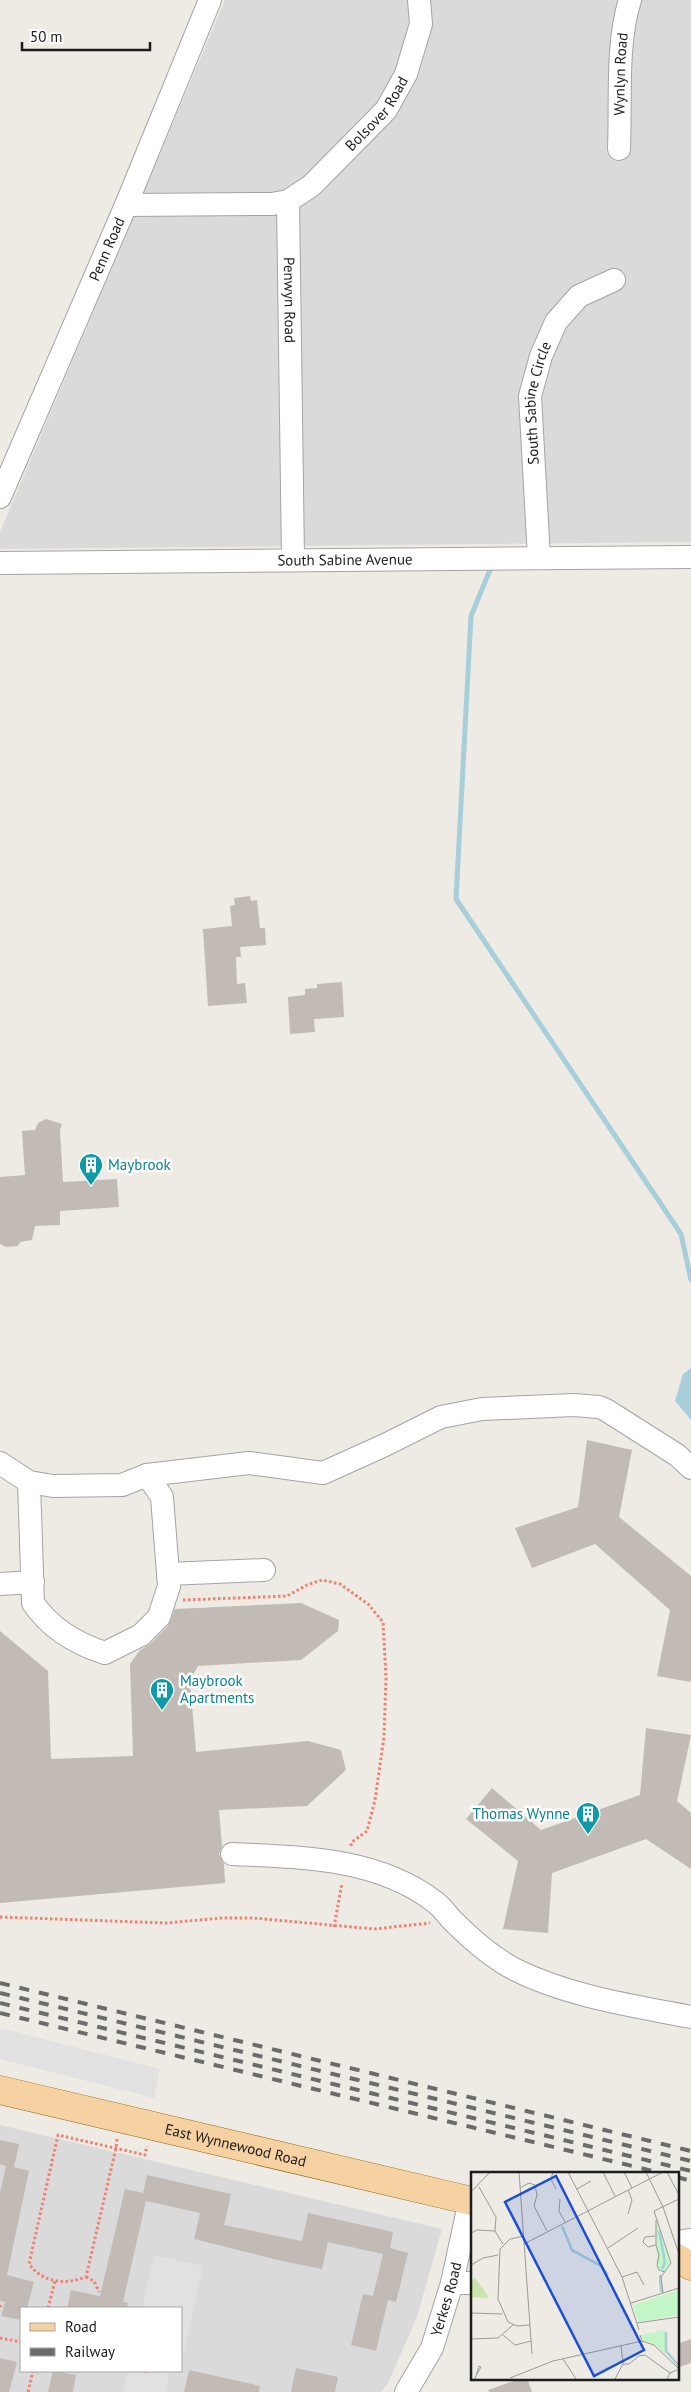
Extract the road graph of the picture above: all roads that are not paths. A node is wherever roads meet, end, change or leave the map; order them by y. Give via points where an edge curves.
1 (210, 0) edge
2 (420, 0) edge
3 (630, 0) edge
4 (619, 149) dead end
5 (288, 201) junction
6 (126, 205) junction
7 (614, 280) dead end
8 (2, 486) edge
9 (691, 557) edge
10 (539, 558) junction
11 (293, 559) junction
12 (0, 563) edge
13 (0, 1463) edge
14 (691, 1468) edge
15 (147, 1475) junction
16 (29, 1482) junction
17 (264, 1570) dead end
18 (168, 1574) junction
19 (33, 1582) junction
20 (0, 1584) edge
21 (232, 1854) dead end
22 (691, 2017) edge
23 (0, 2090) edge
24 (471, 2201) edge
25 (691, 2240) edge
26 (678, 2242) edge
27 (678, 2259) edge
28 (691, 2266) edge
29 (462, 2283) edge
30 (406, 2392) edge

1 - 6 street, Penn Road
2 - 5 street, Bolsover Road via 420,24 406,74 386,110 311,186
3 - 4 street, Wynlyn Road via 622,39
5 - 6 street via 272,204
5 - 11 street, Penwyn Road
6 - 8 street, Penn Road
7 - 10 street, South Sabine Circle via 579,296 556,322 541,356 530,396
9 - 10 street, South Sabine Avenue
10 - 11 street, South Sabine Avenue
11 - 12 street, South Sabine Avenue
13 - 16 street
14 - 15 street via 677,1455 606,1410 574,1405 482,1409 441,1416 323,1473 249,1463
15 - 16 street via 122,1485 54,1486
15 - 18 street via 162,1497
16 - 19 street
17 - 18 street
18 - 19 street via 169,1586 159,1617 141,1635 105,1653 68,1637 52,1624 33,1603
19 - 20 street
21 - 22 street via 288,1856 384,1873 405,1882 438,1904 484,1949 547,1985
23 - 24 main road, East Wynnewood Road
24 - 29 street, Yerkes Road
25 - 26 street
27 - 28 main road
29 - 30 street, Yerkes Road via 432,2348

